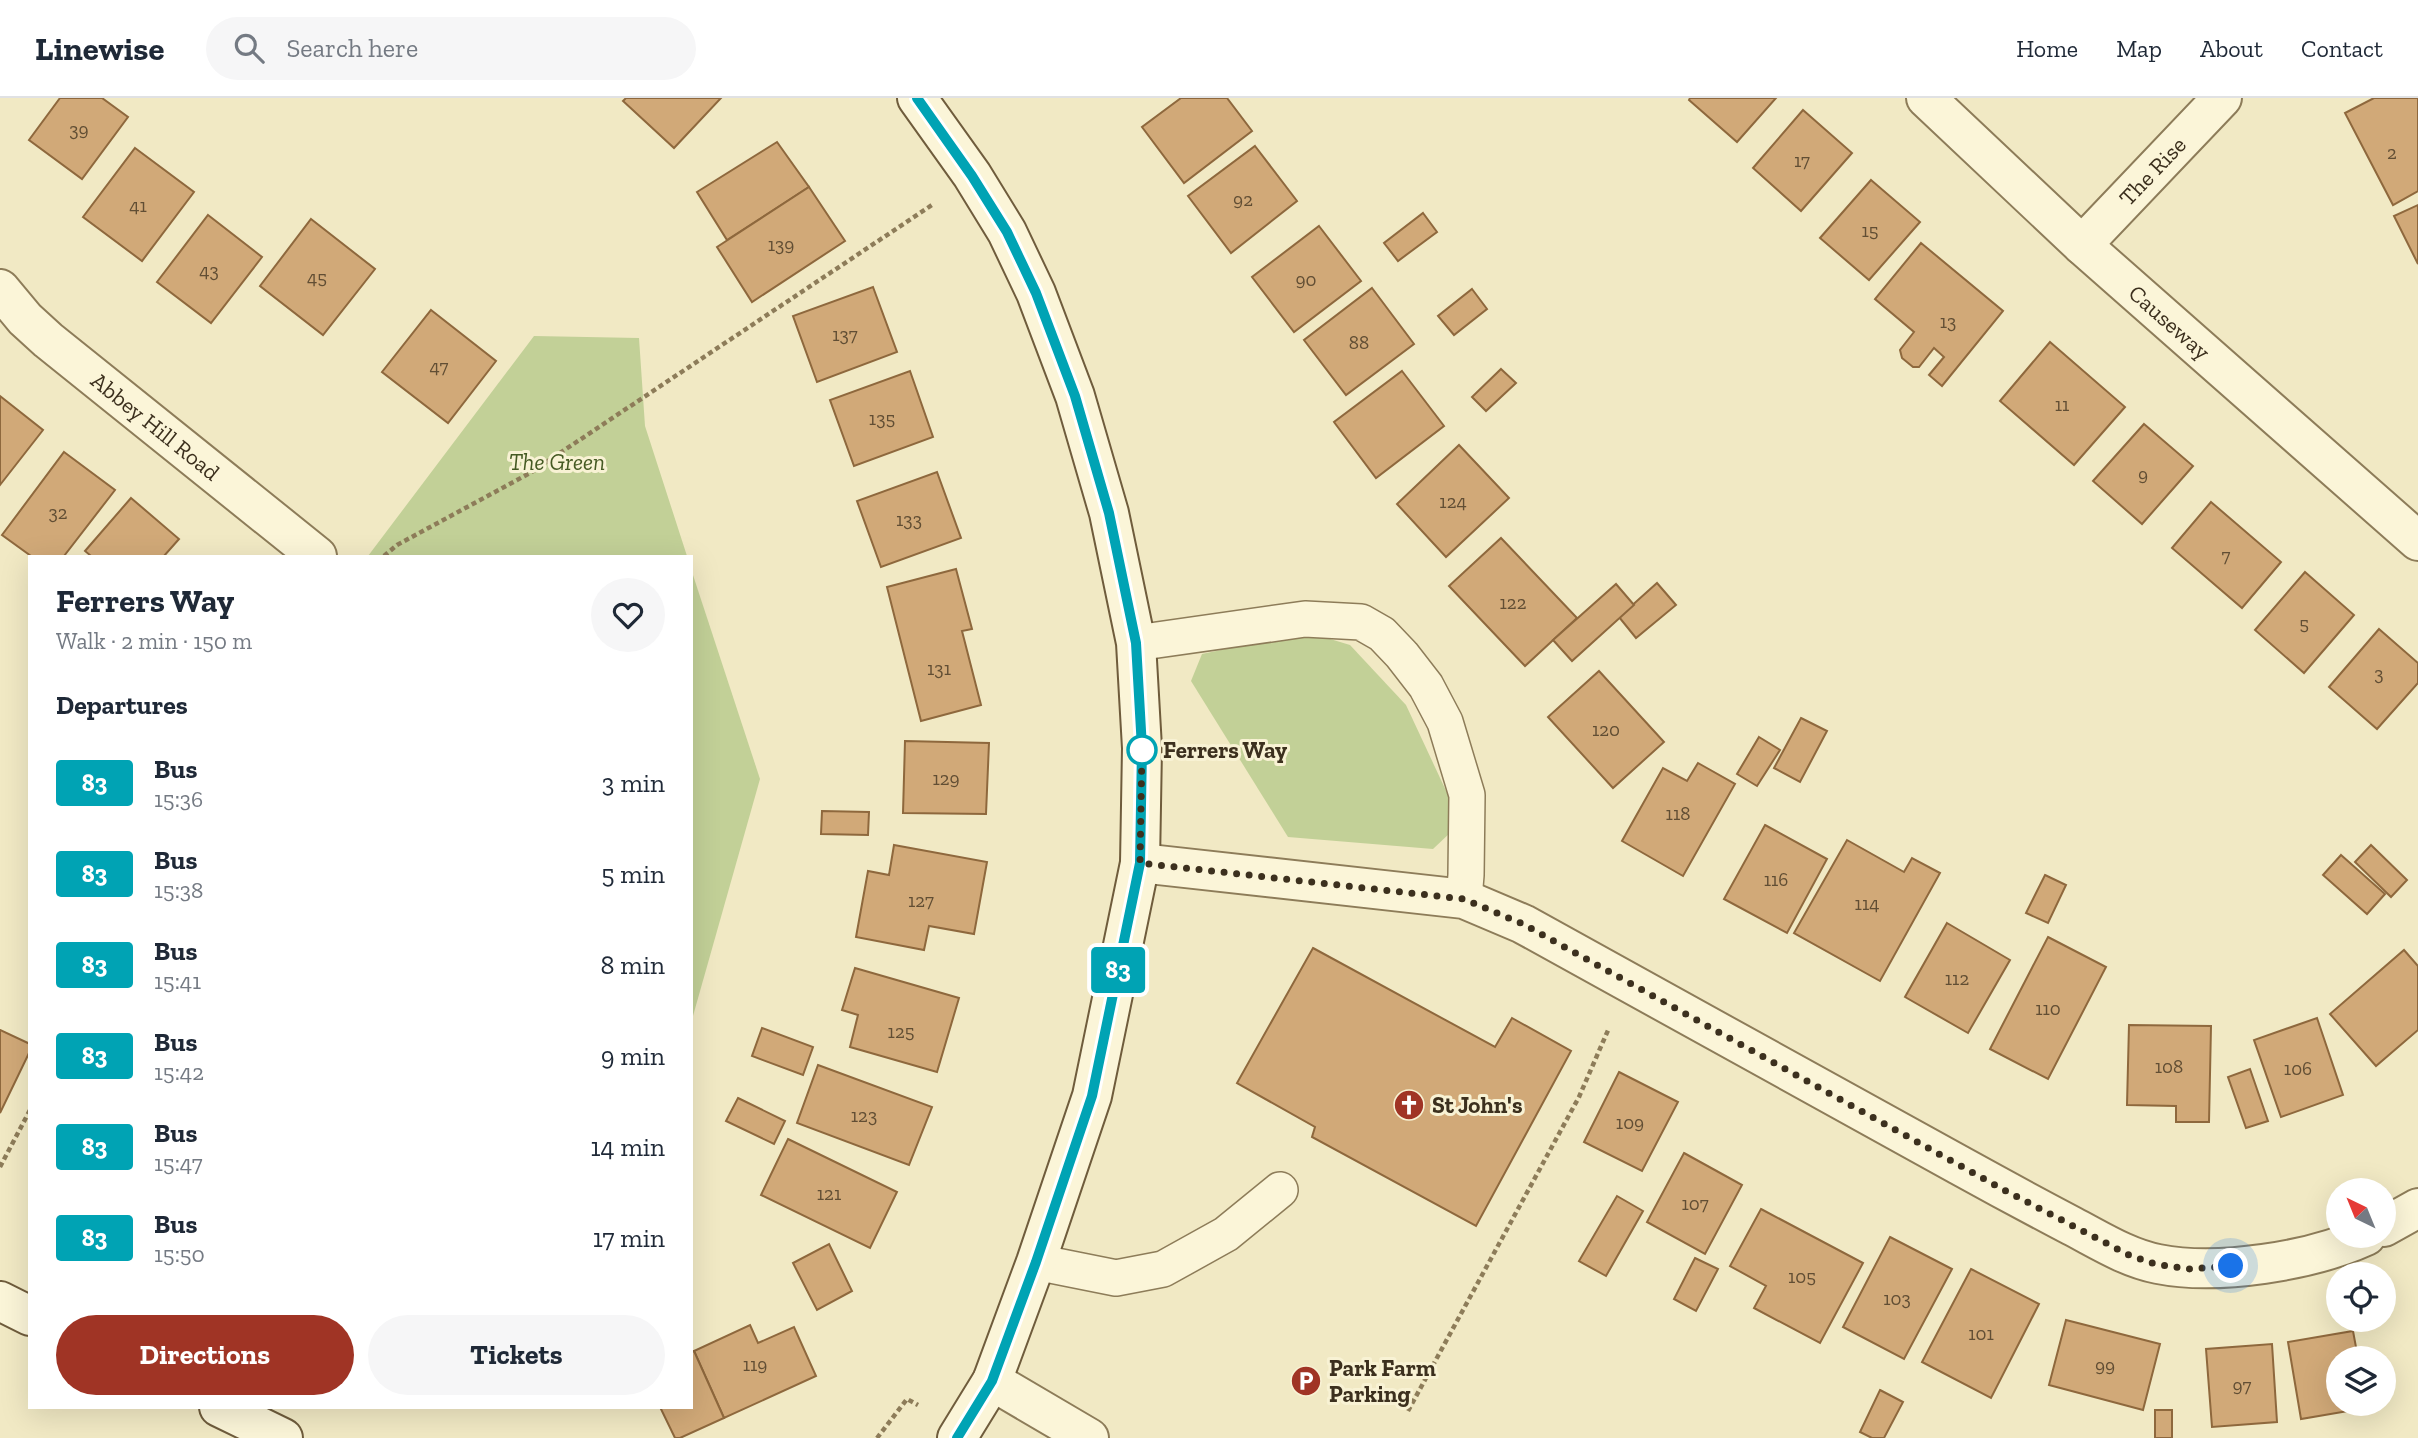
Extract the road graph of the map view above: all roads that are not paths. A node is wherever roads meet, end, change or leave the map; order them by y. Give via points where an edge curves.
1 (917, 98) edge
2 (1926, 98) edge
3 (2222, 98) edge
4 (2082, 246) junction
5 (0, 289) edge
6 (2418, 541) edge
7 (316, 555) edge
8 (1136, 643) junction
9 (1140, 863) junction
10 (1464, 899) junction
11 (1280, 1190) dead end
12 (2418, 1208) edge
13 (2396, 1220) edge
14 (2332, 1248) edge
15 (1036, 1262) junction
16 (0, 1301) edge
17 (28, 1315) edge
18 (992, 1381) junction
19 (223, 1409) edge
20 (283, 1438) edge
21 (957, 1438) edge
22 (1089, 1438) edge

1 - 8 street via 1007,232 1036,293 1075,396 1109,513
2 - 4 street, Causeway
3 - 4 street, The Rise
4 - 6 street, Causeway
5 - 7 street, Abbey Hill Road via 48,340
8 - 9 street via 1142,748
8 - 10 lane via 1304,619 1361,622 1382,634 1426,686 1445,722 1467,795
9 - 10 street
9 - 15 street via 1092,1096
10 - 14 street via 1523,924 2129,1255 2188,1269 2299,1258
11 - 15 lane via 1226,1234 1163,1269 1116,1278
12 - 13 street
15 - 18 street
16 - 17 street
18 - 21 street
18 - 22 street
19 - 20 street

